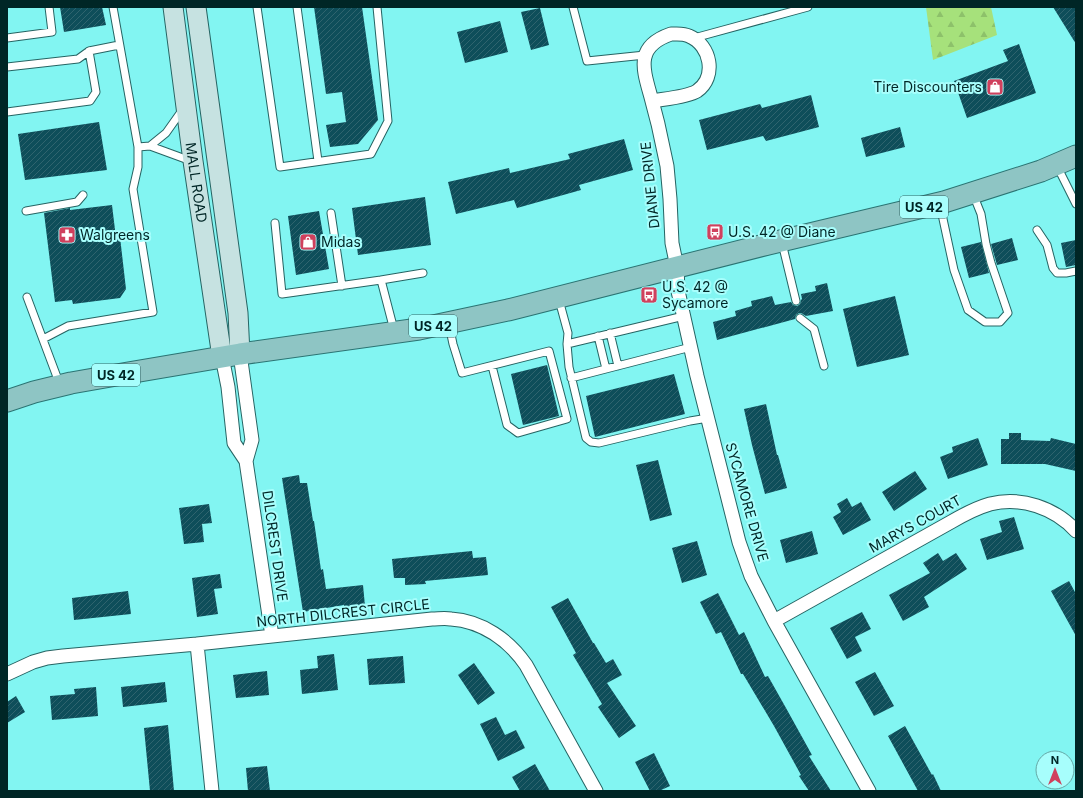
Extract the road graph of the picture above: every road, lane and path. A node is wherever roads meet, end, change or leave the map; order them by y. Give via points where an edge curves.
1 (49, 7) edge
2 (113, 7) edge
3 (173, 7) edge
4 (196, 7) edge
5 (257, 7) edge
6 (297, 7) edge
7 (377, 7) edge
8 (573, 7) edge
9 (808, 7) edge
10 (7, 38) edge
11 (694, 38) junction
12 (120, 45) junction
13 (89, 51) junction
14 (645, 55) junction
15 (7, 68) edge
16 (652, 101) junction
17 (186, 105) junction
18 (7, 112) edge
19 (150, 146) junction
20 (138, 148) junction
21 (1076, 156) edge
22 (193, 161) junction
23 (318, 161) junction
24 (1056, 164) junction
25 (972, 193) junction
26 (83, 195) dead end
27 (940, 203) junction
28 (1076, 204) edge
29 (26, 211) dead end
30 (331, 213) dead end
31 (275, 223) dead end
32 (1037, 230) dead end
33 (781, 241) junction
34 (677, 267) junction
35 (1076, 271) edge
36 (423, 272) dead end
37 (381, 280) junction
38 (342, 286) junction
39 (27, 297) dead end
40 (559, 297) junction
41 (796, 301) dead end
42 (684, 316) junction
43 (800, 318) dead end
44 (449, 323) junction
45 (394, 332) junction
46 (610, 333) junction
47 (598, 336) junction
48 (43, 339) junction
49 (567, 344) junction
50 (691, 347) junction
51 (231, 356) junction
52 (492, 366) junction
53 (618, 366) junction
54 (824, 366) dead end
55 (606, 368) junction
56 (571, 378) junction
57 (60, 386) junction
58 (7, 401) edge
59 (708, 418) junction
60 (246, 461) junction
61 (1076, 531) edge
62 (774, 620) junction
63 (272, 636) junction
64 (197, 644) junction
65 (7, 674) edge
66 (212, 791) edge
67 (596, 791) edge
68 (869, 791) edge

1 - 10 lane via 52,32
2 - 12 lane
3 - 17 main road, MALL ROAD
4 - 51 main road, MALL ROAD via 238,313
5 - 23 lane via 280,166
6 - 23 lane
7 - 23 lane via 388,121 371,154
8 - 14 lane via 587,61
9 - 11 lane
11 - 14 street via 683,34 660,37
11 - 16 street via 704,49 709,63 705,84 690,95
12 - 13 lane
12 - 20 lane
13 - 15 lane via 78,59
13 - 18 lane via 96,92 90,100
14 - 16 street, DIANE DRIVE via 644,72
16 - 34 street, DIANE DRIVE via 667,166 672,243
17 - 19 lane via 166,133
17 - 22 main road, MALL ROAD
19 - 20 lane
19 - 22 lane
20 - 48 lane via 138,167 133,189 153,312 68,326
21 - 24 main road, US 42
22 - 51 main road, MALL ROAD
24 - 25 main road, US 42
24 - 28 lane
25 - 27 main road, US 42
25 - 27 lane via 981,214 989,256 1008,313 1000,322 985,322 968,310 954,270
26 - 29 lane via 77,202
27 - 33 main road, US 42
30 - 38 lane
31 - 38 lane via 282,294
32 - 35 lane via 1047,245 1053,268 1057,273
33 - 34 main road, US 42
33 - 41 lane
34 - 40 main road, US 42
34 - 42 street, SYCAMORE DRIVE via 678,291
36 - 37 lane
37 - 38 lane
37 - 45 lane
39 - 48 lane
40 - 44 main road, US 42
40 - 49 lane via 568,333
42 - 46 lane
42 - 50 street, SYCAMORE DRIVE
43 - 54 lane via 814,329
44 - 45 main road, US 42
44 - 52 lane via 462,373
45 - 51 main road, US 42
46 - 47 lane
46 - 53 lane
47 - 49 lane
47 - 55 lane
48 - 57 lane
49 - 56 lane
50 - 53 lane
50 - 59 street, SYCAMORE DRIVE
51 - 57 main road, US 42
51 - 60 street, DILCREST DRIVE via 252,440
51 - 60 street, DILCREST DRIVE via 228,387 234,443
52 - 52 lane via 549,351 567,420 518,433 507,425
53 - 55 lane
55 - 56 lane
56 - 59 lane via 586,438 591,442 599,443
57 - 58 main road, US 42
59 - 62 street, SYCAMORE DRIVE via 739,542 751,576
60 - 63 street, DILCREST DRIVE
61 - 62 street, MARYS COURT via 1061,517 1033,505 1019,502 990,504 967,512
62 - 68 street, SYCAMORE DRIVE
63 - 64 street, NORTH DILCREST CIRCLE
63 - 67 street, NORTH DILCREST CIRCLE via 432,619 451,619 483,627 509,644 520,656
64 - 65 street, NORTH DILCREST CIRCLE via 47,658
64 - 66 street

